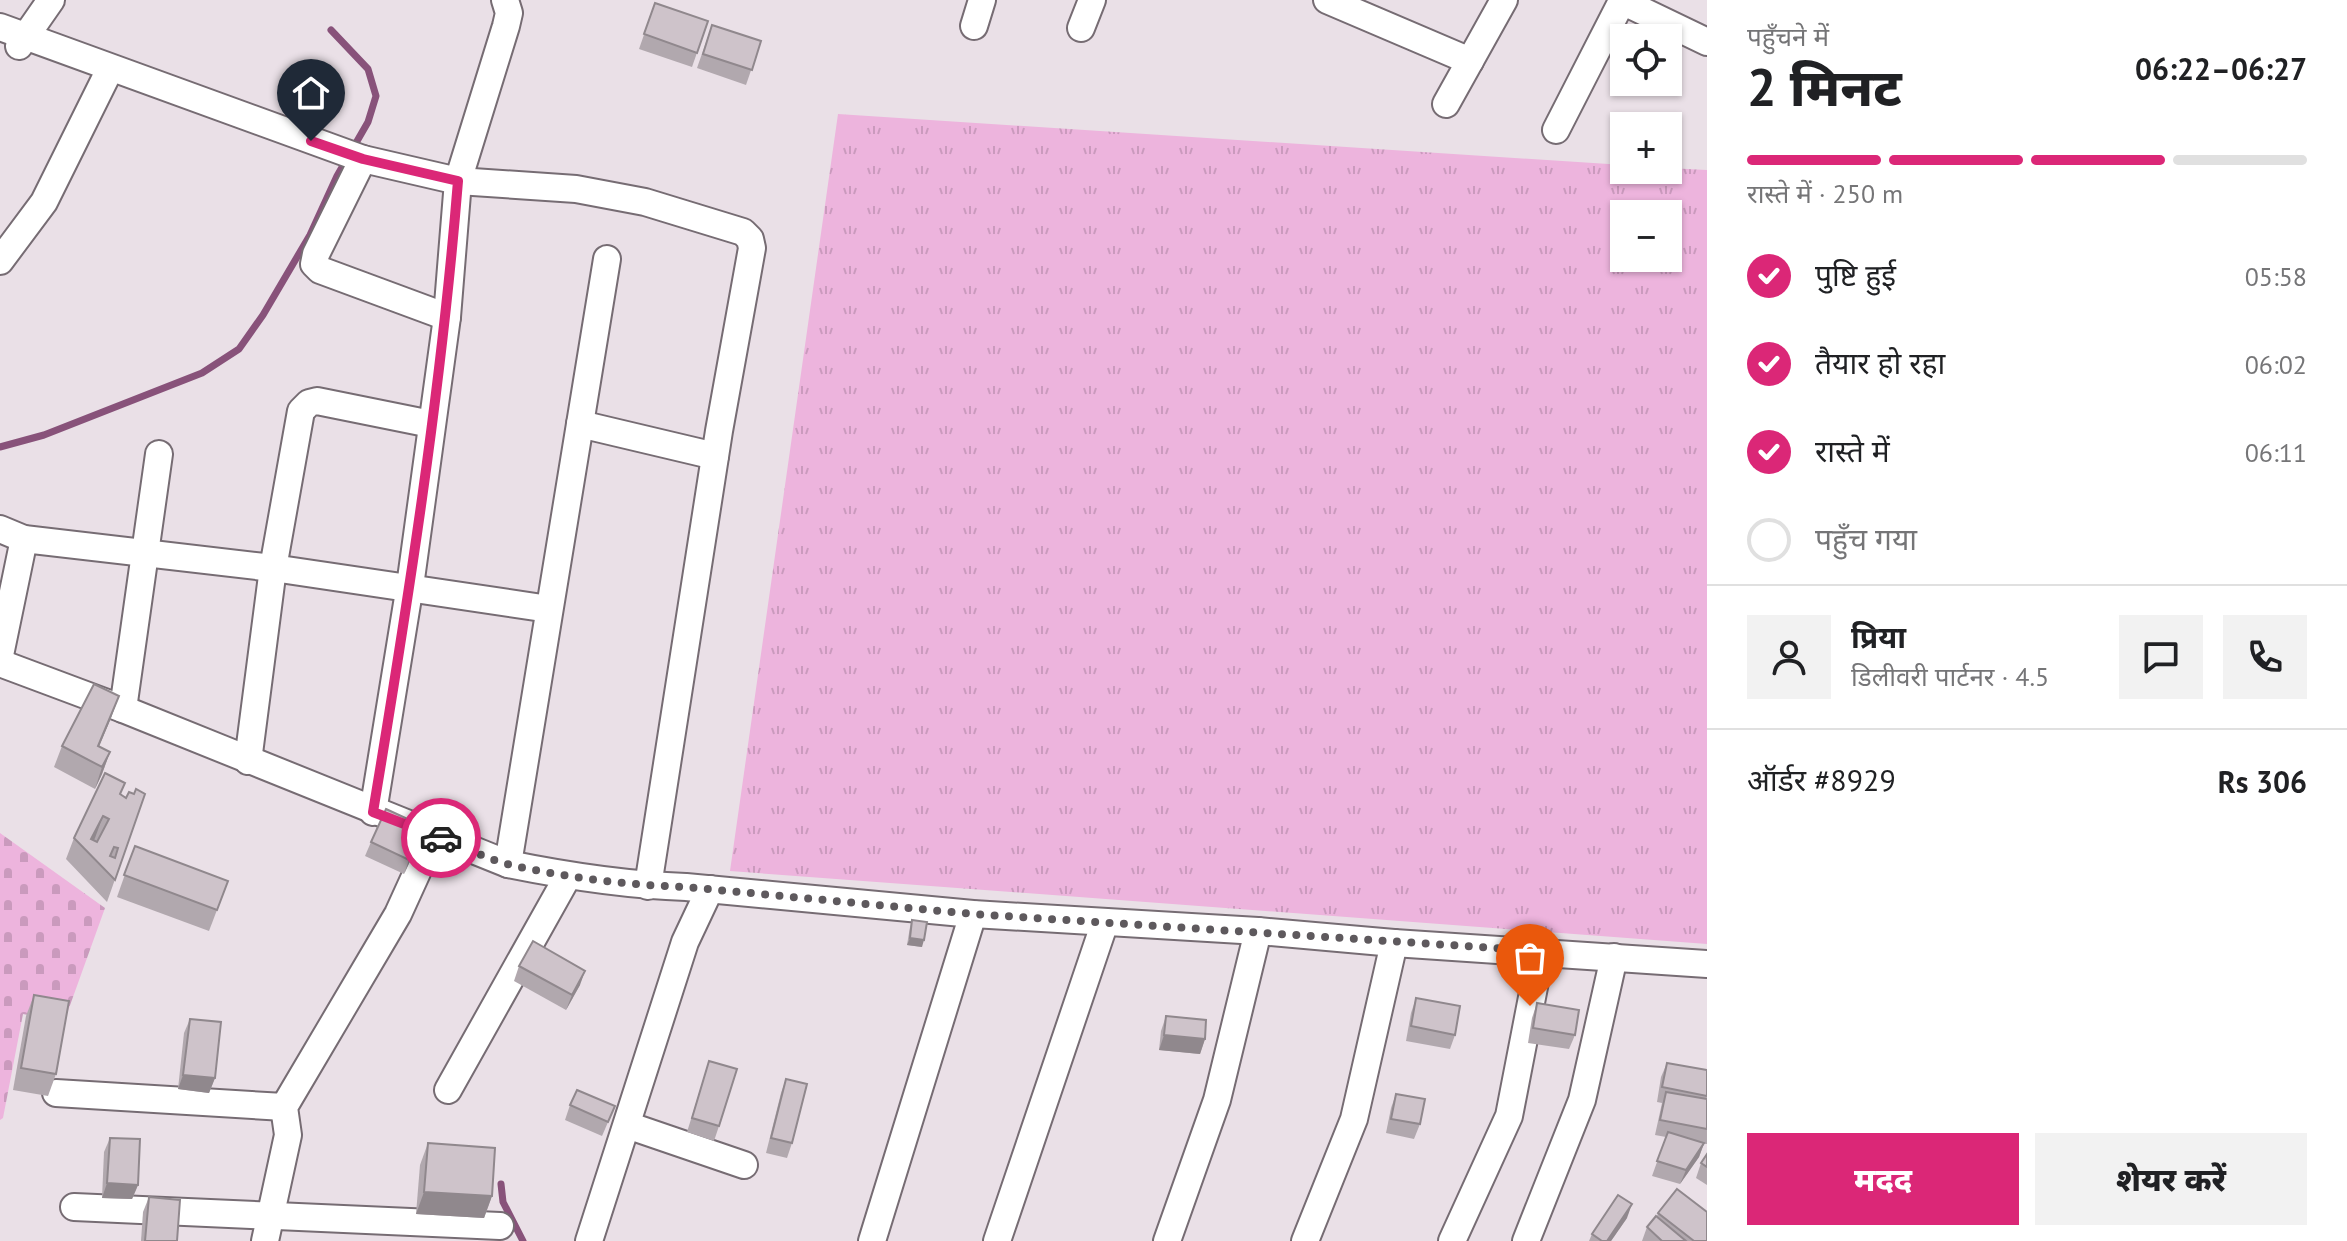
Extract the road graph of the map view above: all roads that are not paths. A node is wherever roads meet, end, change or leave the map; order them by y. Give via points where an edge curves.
1 (51, 0) edge
2 (505, 0) edge
3 (982, 0) edge
4 (1092, 0) edge
5 (1327, 0) edge
6 (1504, 0) edge
7 (974, 26) dead end
8 (0, 27) edge
9 (1081, 28) dead end
10 (24, 41) junction
11 (1707, 42) edge
12 (1470, 61) junction
13 (110, 69) junction
14 (1446, 104) dead end
15 (1556, 130) dead end
16 (355, 156) junction
17 (458, 181) junction
18 (607, 259) dead end
19 (0, 261) edge
20 (447, 317) junction
21 (431, 424) junction
22 (580, 424) junction
23 (159, 454) dead end
24 (715, 456) junction
25 (12, 534) edge
26 (145, 552) junction
27 (273, 568) junction
28 (410, 589) junction
29 (549, 609) junction
30 (0, 655) edge
31 (0, 663) edge
32 (123, 709) junction
33 (248, 761) junction
34 (373, 812) junction
35 (434, 835) junction
36 (508, 864) junction
37 (568, 876) junction
38 (648, 886) junction
39 (710, 889) junction
40 (973, 914) junction
41 (1105, 922) junction
42 (1258, 931) junction
43 (1394, 943) junction
44 (1541, 951) junction
45 (1614, 957) junction
46 (1707, 964) edge
47 (448, 1090) dead end
48 (56, 1093) edge
49 (284, 1107) junction
50 (627, 1125) junction
51 (744, 1165) dead end
52 (74, 1207) dead end
53 (500, 1226) dead end
54 (269, 1228) edge
55 (589, 1241) edge
56 (872, 1241) edge
57 (997, 1241) edge
58 (1167, 1241) edge
59 (1305, 1241) edge
60 (1452, 1241) edge
61 (1526, 1241) edge

1 - 10 street
2 - 17 street via 506,26
3 - 7 street
4 - 9 street
5 - 12 street
6 - 12 street
8 - 10 street
10 - 13 street
11 - 15 street via 1622,1
12 - 14 street
13 - 16 street
13 - 19 street via 44,202
16 - 17 street
16 - 20 street via 314,264
17 - 20 street
17 - 24 street via 614,195 723,224 750,239
18 - 22 street
20 - 21 street
21 - 27 street via 317,401 305,407 299,416
21 - 28 street
22 - 24 street
22 - 29 street
23 - 26 street
24 - 38 street
25 - 26 street
25 - 30 street
26 - 27 street
26 - 32 street
27 - 28 street
27 - 33 street
28 - 29 street
28 - 34 street
29 - 36 street
31 - 32 street
32 - 33 street
33 - 34 street
34 - 35 street
35 - 36 street
35 - 49 street via 398,914
36 - 37 street
37 - 38 street
37 - 47 street
38 - 39 street
39 - 40 street
39 - 50 street via 685,942
40 - 41 street
40 - 56 street
41 - 42 street
41 - 57 street
42 - 43 street
42 - 58 street via 1217,1100
43 - 44 street
43 - 59 street via 1354,1119
44 - 45 street
44 - 60 street via 1509,1116
45 - 46 street
45 - 61 street via 1582,1100
48 - 49 street
49 - 54 street via 288,1135
50 - 51 street
50 - 55 street
52 - 54 street
53 - 54 street

